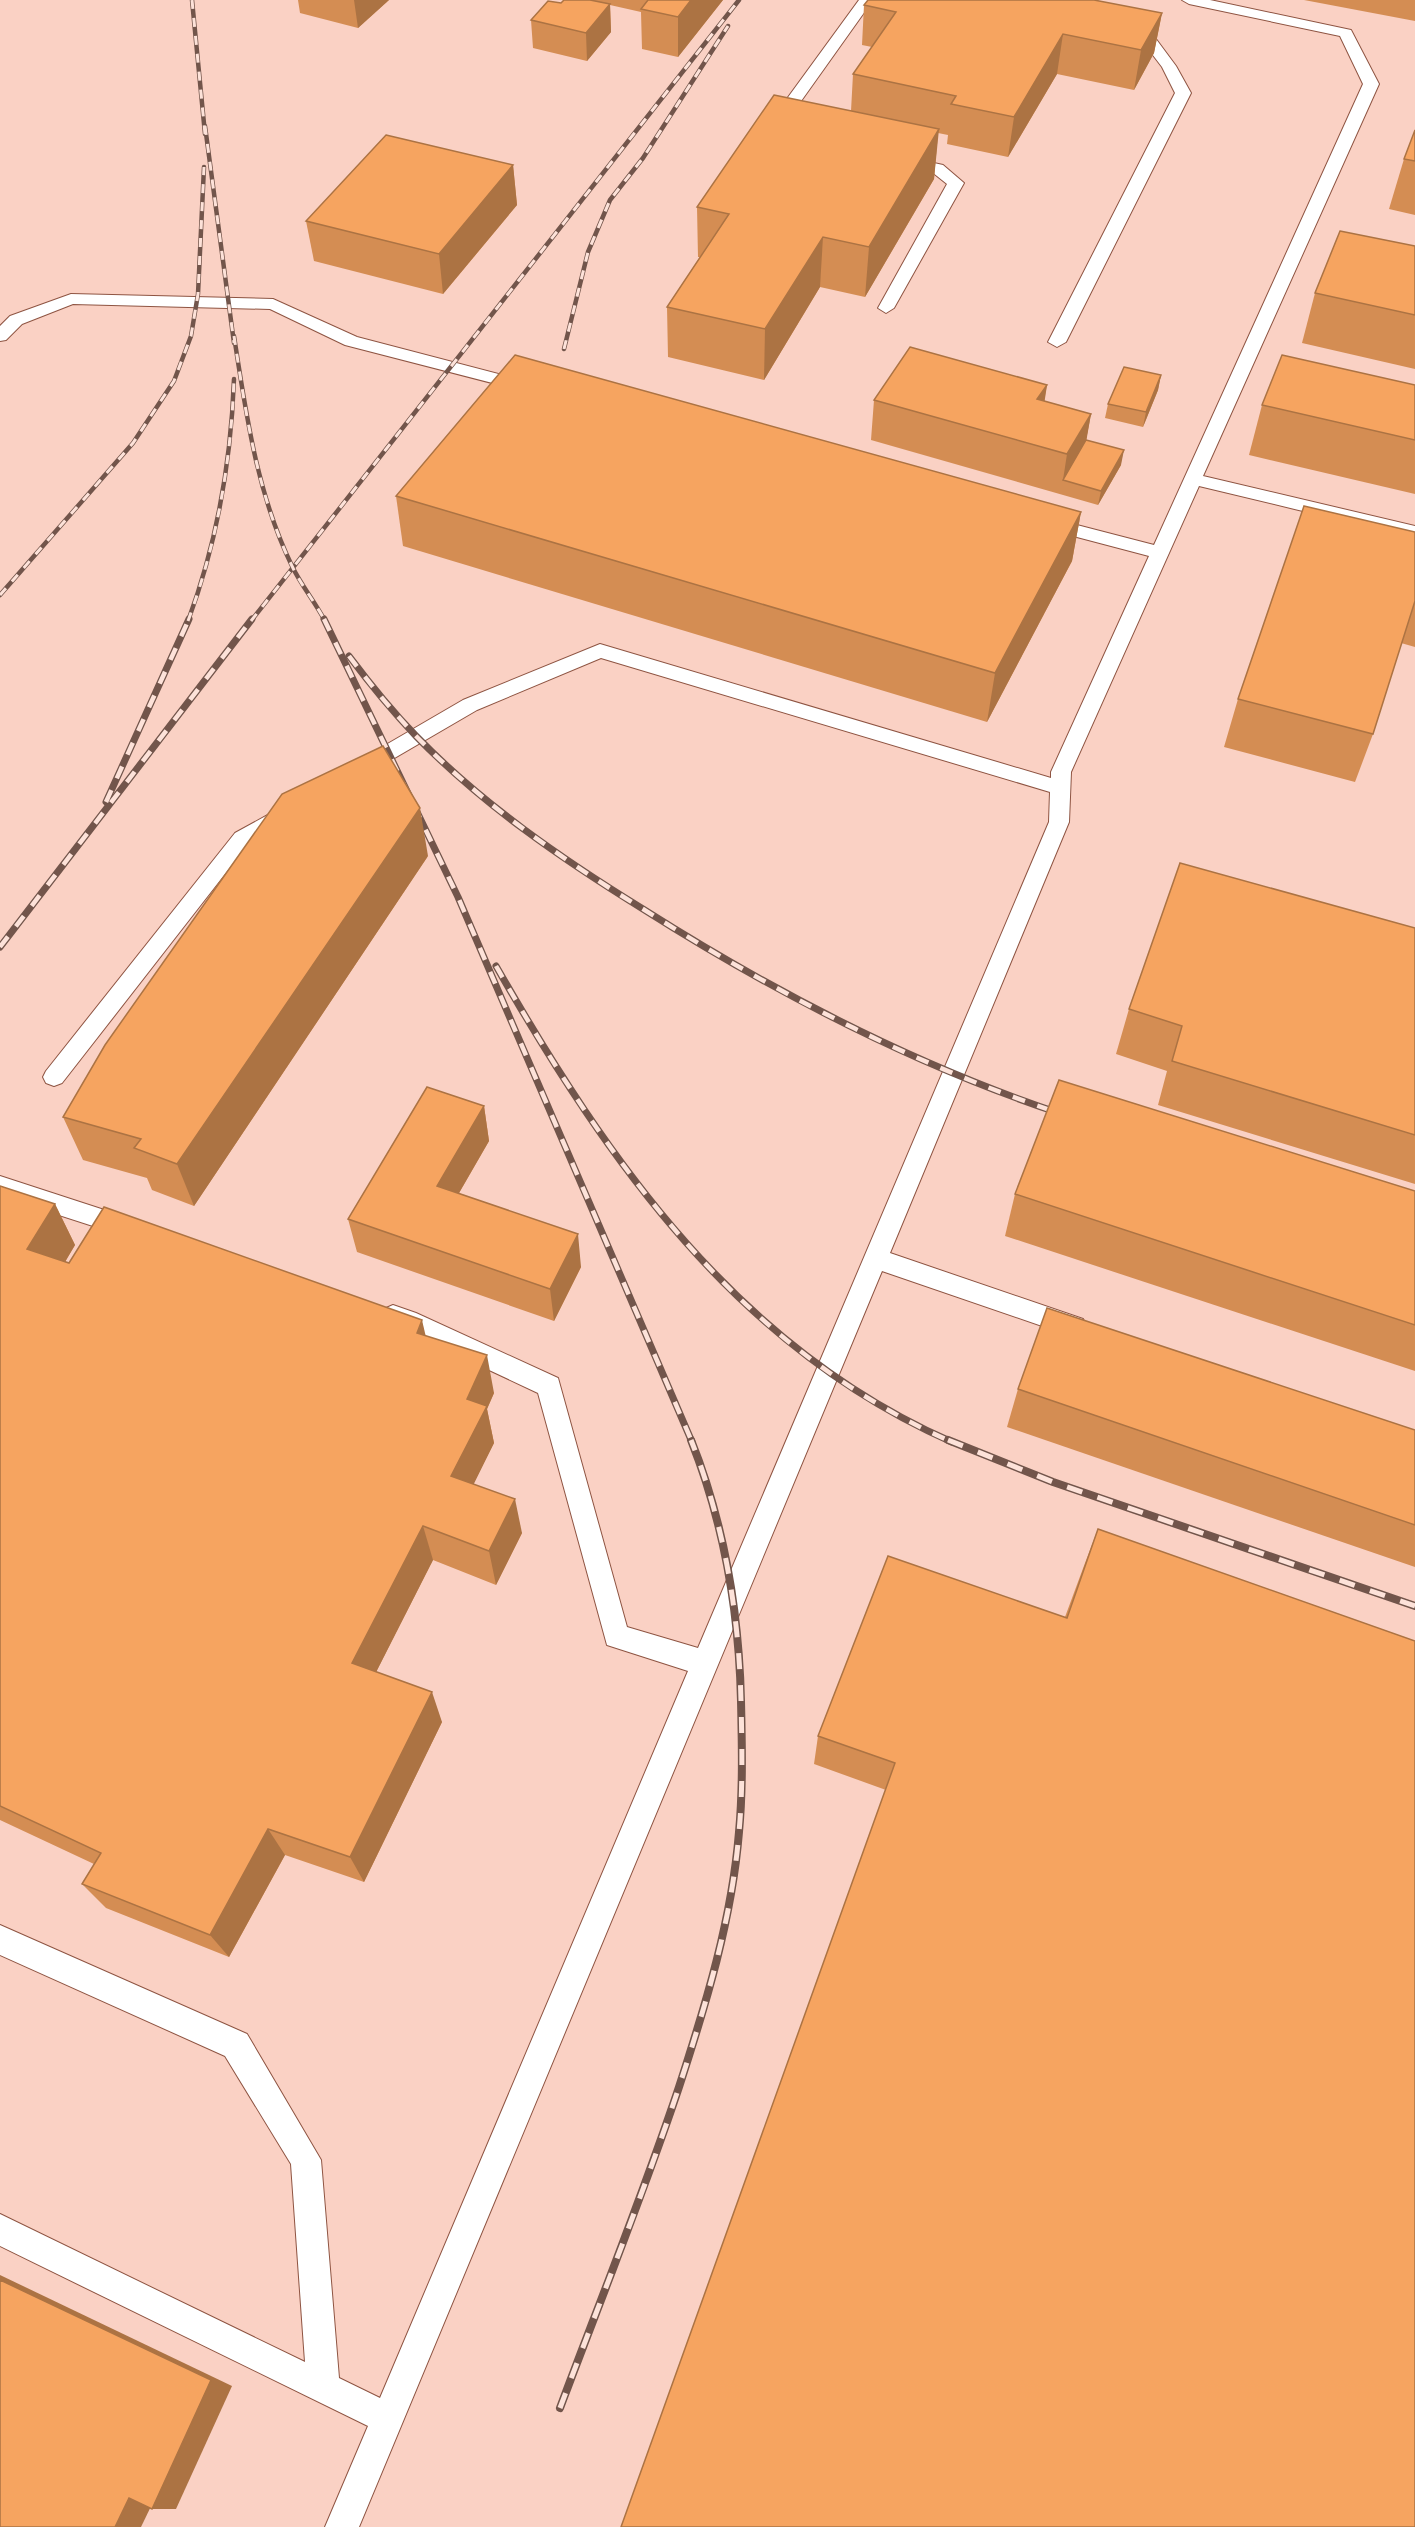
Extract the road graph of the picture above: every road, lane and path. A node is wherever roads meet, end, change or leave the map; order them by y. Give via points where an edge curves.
1 (866, 0) edge
2 (1189, 0) edge
3 (1116, 36) edge
4 (800, 132) edge
5 (884, 157) edge
6 (886, 308) dead end
7 (0, 336) edge
8 (1057, 342) dead end
9 (545, 392) edge
10 (1192, 479) junction
11 (1032, 520) edge
12 (1415, 532) edge
13 (1159, 553) junction
14 (340, 780) edge
15 (1060, 788) junction
16 (301, 803) edge
17 (54, 1077) dead end
18 (0, 1186) edge
19 (154, 1236) edge
20 (875, 1258) junction
21 (370, 1309) edge
22 (1100, 1335) edge
23 (705, 1663) junction
24 (0, 1940) edge
25 (0, 2230) edge
26 (323, 2387) junction
27 (388, 2419) junction
28 (342, 2527) edge

1 - 4 lane via 786,111 789,128
2 - 10 lane via 1346,33 1371,84
3 - 8 lane via 1151,42 1183,93
5 - 6 lane via 937,168 956,183
7 - 9 lane via 16,320 71,299 273,304 351,341
10 - 12 lane
10 - 13 lane
11 - 13 lane
13 - 15 lane via 1061,772
14 - 15 lane via 470,705 600,651
15 - 20 lane via 1059,822
16 - 17 lane via 242,838
18 - 19 lane
20 - 22 lane
20 - 23 lane
21 - 23 lane via 416,1324 549,1386 616,1636
23 - 27 lane
24 - 26 lane via 236,2045 306,2160
25 - 26 lane
26 - 27 lane
27 - 28 lane

